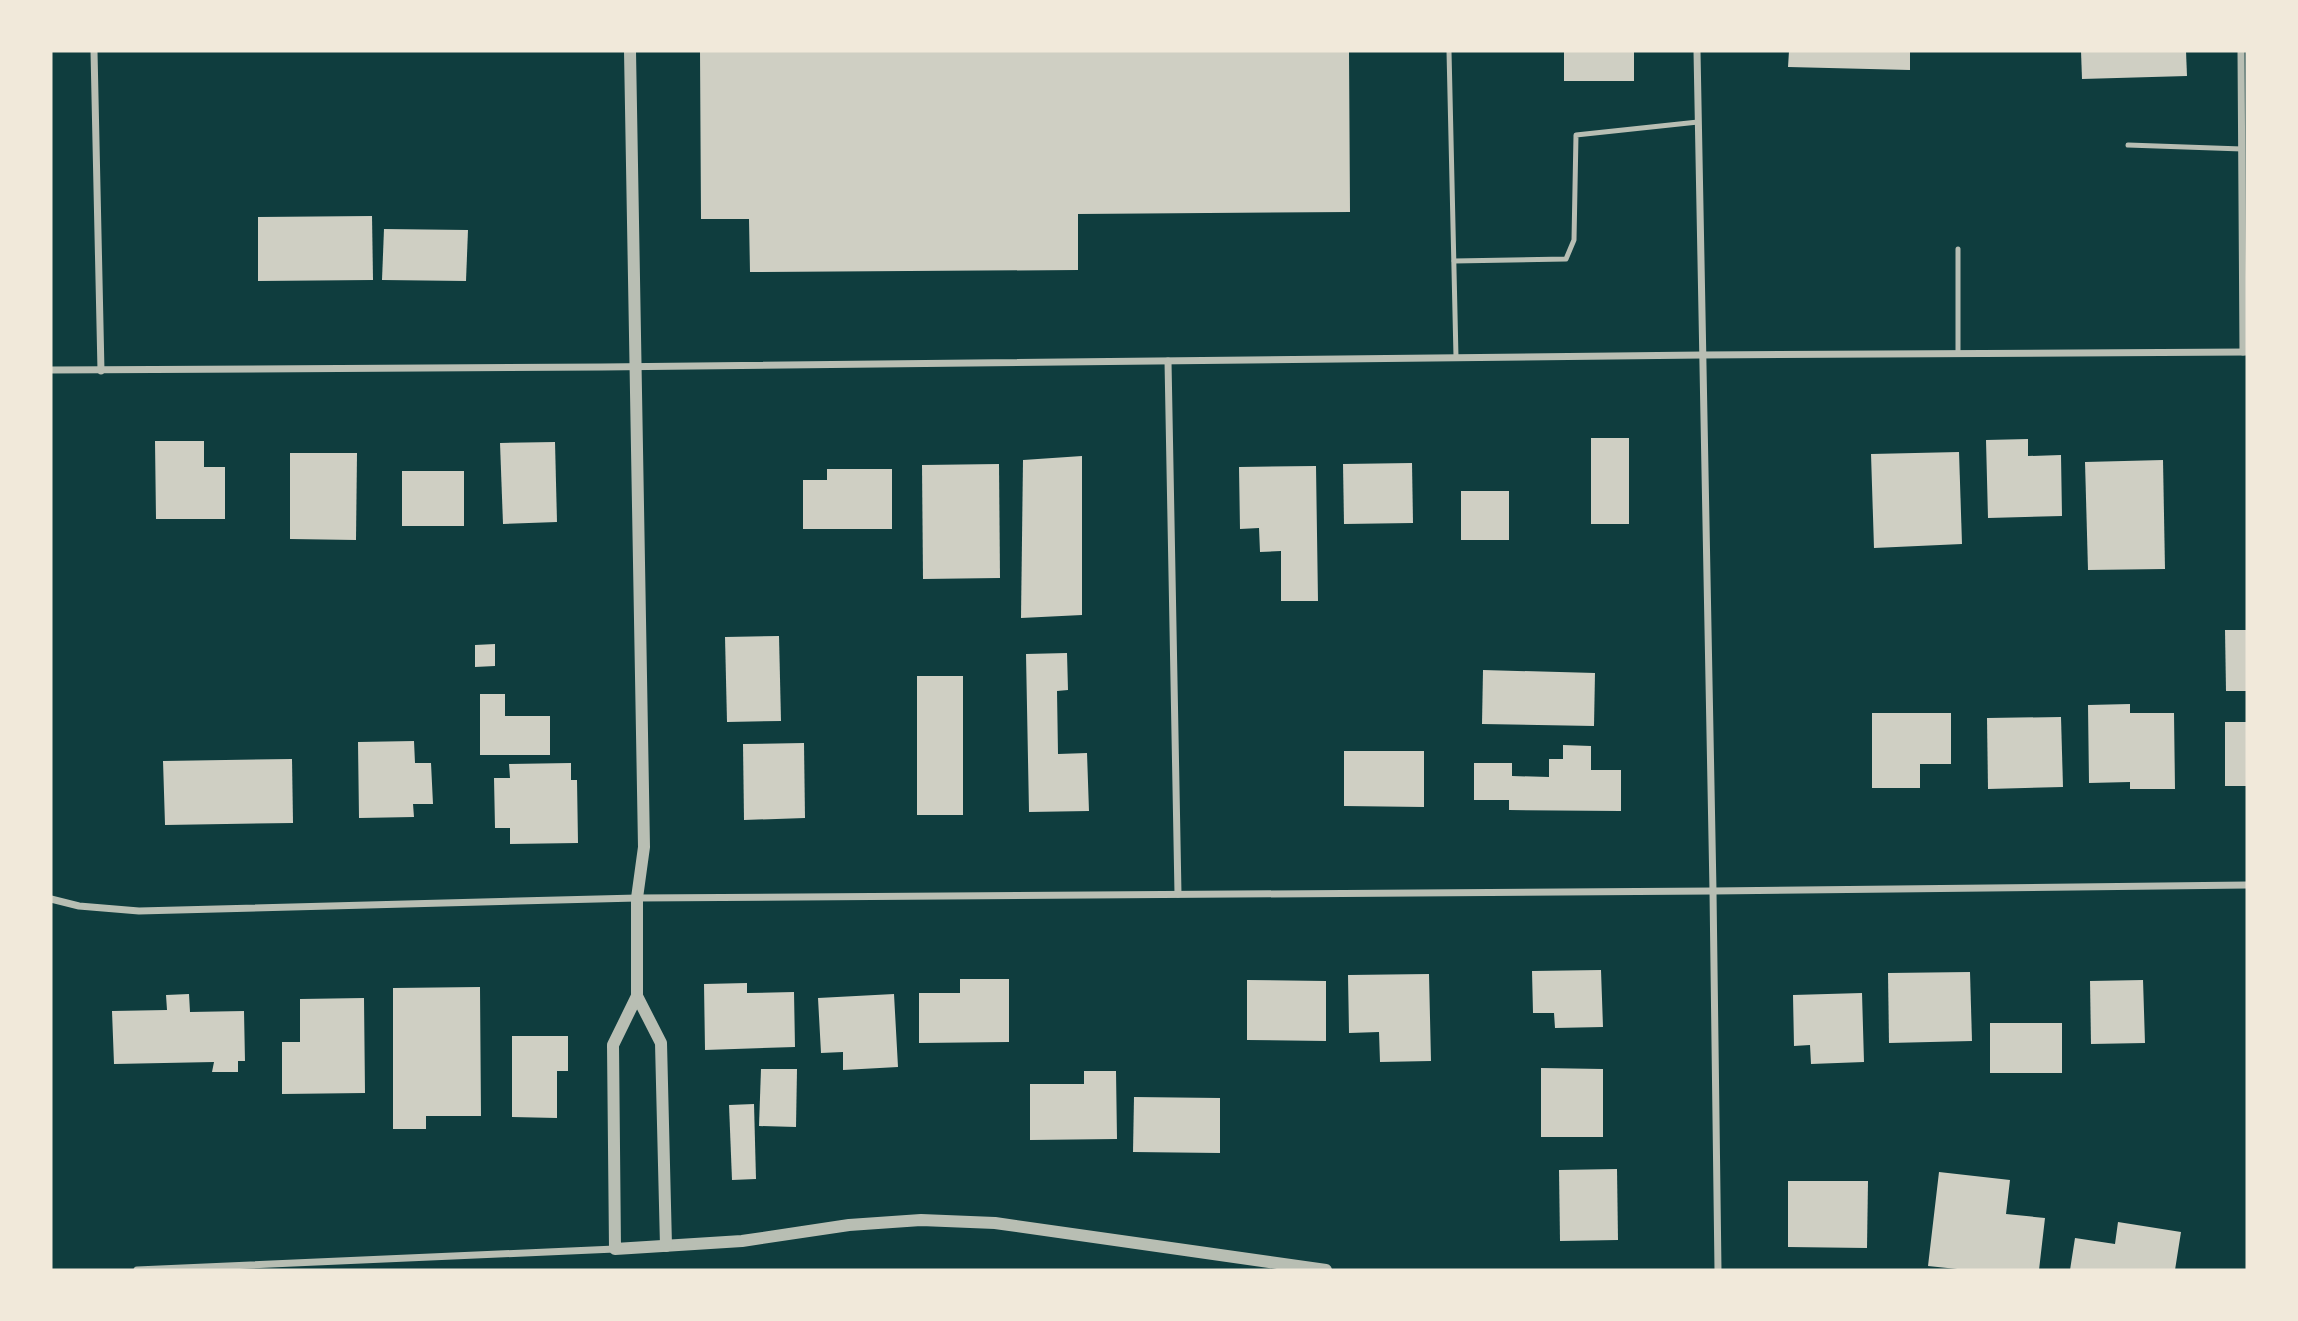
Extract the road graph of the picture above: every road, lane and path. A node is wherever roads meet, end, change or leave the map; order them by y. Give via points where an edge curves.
1 (94, 51) edge
2 (631, 51) edge
3 (1449, 51) edge
4 (1698, 51) edge
5 (2241, 51) edge
6 (1698, 122) junction
7 (2128, 145) dead end
8 (2242, 149) junction
9 (1958, 249) dead end
10 (1454, 261) junction
11 (2245, 352) edge
12 (1958, 354) junction
13 (1702, 355) junction
14 (1455, 357) junction
15 (1168, 360) junction
16 (637, 367) junction
17 (51, 370) edge
18 (101, 371) junction
19 (2247, 885) edge
20 (1713, 891) junction
21 (1178, 894) junction
22 (637, 898) junction
23 (51, 899) edge
24 (637, 996) junction
25 (666, 1246) junction
26 (615, 1249) junction
27 (136, 1270) edge
28 (1326, 1270) edge
29 (1718, 1270) edge

1 - 18 street
2 - 16 street
3 - 10 lane
4 - 6 street
5 - 8 street
6 - 10 lane via 1576,135 1574,240 1566,259
6 - 13 street
7 - 8 lane
8 - 11 street
9 - 12 lane
10 - 14 lane
11 - 12 street
12 - 13 street
13 - 14 street
13 - 20 street
14 - 15 street
15 - 16 street
15 - 21 street
16 - 18 street
16 - 22 street via 644,847
17 - 18 street
19 - 20 street
20 - 21 street
20 - 29 street
21 - 22 street
22 - 23 street via 139,911
22 - 24 street
24 - 25 street via 661,1044
24 - 26 street via 614,1045
25 - 26 street
25 - 28 street via 933,1220 995,1223
26 - 27 street

